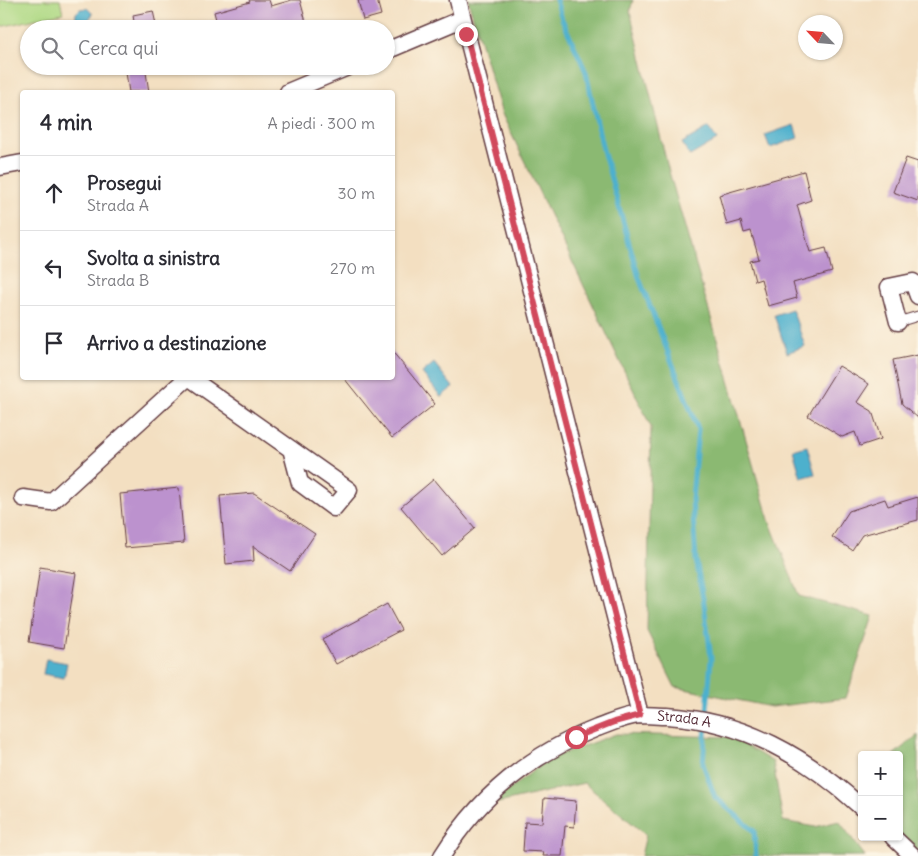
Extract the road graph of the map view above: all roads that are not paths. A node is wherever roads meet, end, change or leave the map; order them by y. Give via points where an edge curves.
1 (458, 0) edge
2 (462, 18) junction
3 (395, 47) edge
4 (329, 75) edge
5 (293, 90) edge
6 (20, 163) edge
7 (0, 167) edge
8 (918, 296) edge
9 (918, 316) edge
10 (898, 322) joint
11 (186, 380) edge
12 (191, 380) edge
13 (291, 449) dead end
14 (23, 498) dead end
15 (640, 715) junction
16 (858, 805) edge
17 (897, 841) edge
18 (442, 856) edge
19 (913, 856) edge

1 - 2 street
2 - 3 street
2 - 15 street
4 - 5 street
6 - 7 street
8 - 10 street via 914,282 889,288
9 - 10 lane
11 - 14 street via 51,502
12 - 13 street
15 - 16 street, Strada A via 683,717 765,740 814,768
15 - 18 street, Strada A via 590,731 526,765 487,798
17 - 19 street

